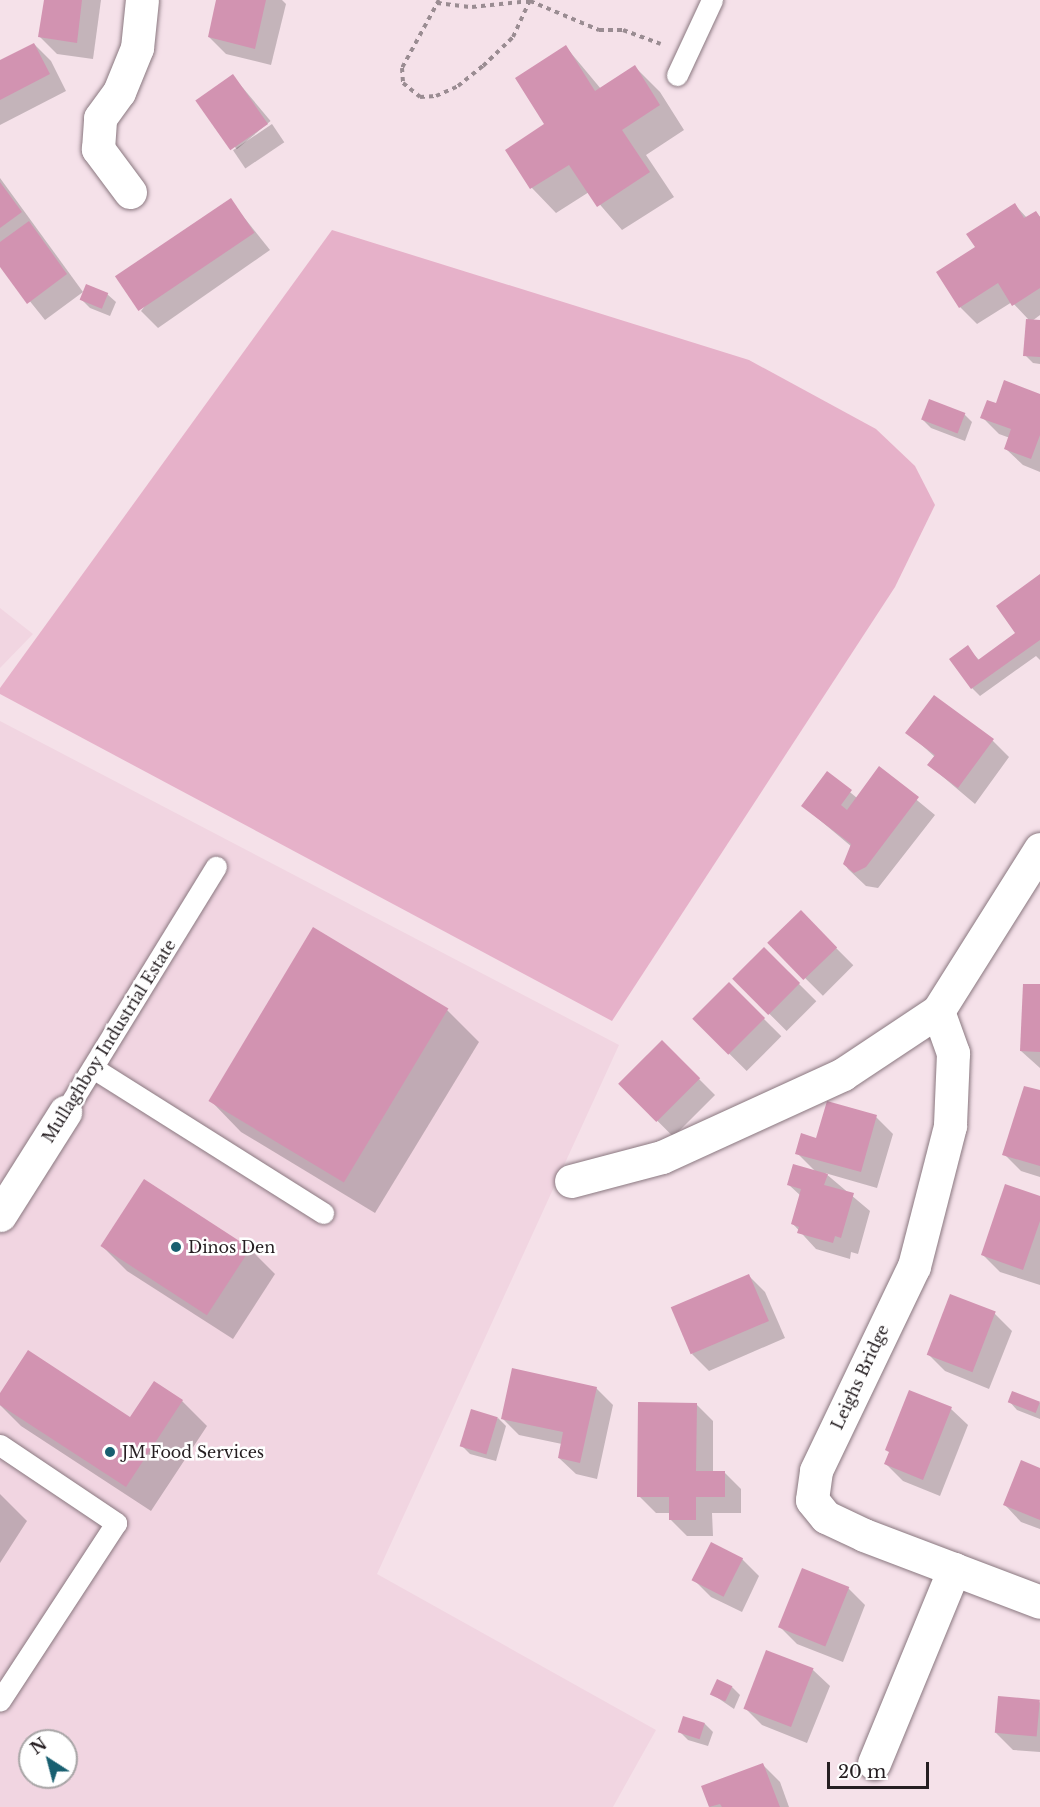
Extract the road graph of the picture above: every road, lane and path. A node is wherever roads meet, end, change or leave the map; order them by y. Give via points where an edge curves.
1 (142, 0) edge
2 (530, 0) edge
3 (712, 0) edge
4 (438, 2) edge
5 (687, 53) junction
6 (677, 75) dead end
7 (130, 192) dead end
8 (1040, 849) edge
9 (216, 867) dead end
10 (938, 1011) junction
11 (93, 1068) junction
12 (65, 1112) joint
13 (571, 1181) dead end
14 (323, 1213) dead end
15 (0, 1215) edge
16 (0, 1445) edge
17 (954, 1569) junction
18 (1040, 1602) edge
19 (0, 1700) edge
20 (874, 1763) dead end

1 - 7 street via 137,48 119,92 100,118 98,149
2 - 4 path via 472,7
2 - 4 path via 513,37 483,66 458,86 436,96 420,97 403,83 402,68
2 - 5 path via 598,30 623,30
3 - 5 lane
5 - 6 lane
8 - 10 street
9 - 11 lane, Mullaghboy Industrial Estate
10 - 13 street via 843,1074 662,1157
10 - 17 street, Leighs Bridge via 953,1053 950,1126 914,1266 816,1471 812,1500 826,1517
11 - 12 lane, Mullaghboy Industrial Estate
11 - 14 lane
12 - 15 street, Mullaghboy Industrial Estate
16 - 19 lane via 116,1523
17 - 18 street, Leighs Bridge
17 - 20 street

